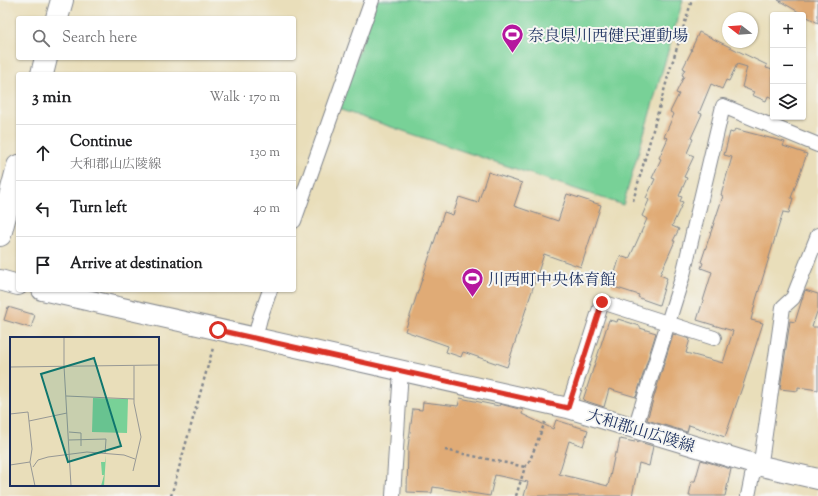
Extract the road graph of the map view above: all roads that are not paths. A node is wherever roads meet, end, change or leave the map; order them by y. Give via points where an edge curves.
1 (62, 0) edge
2 (372, 0) edge
3 (58, 16) edge
4 (46, 60) edge
5 (42, 72) edge
6 (818, 145) edge
7 (16, 174) edge
8 (296, 215) edge
9 (0, 235) edge
10 (818, 235) edge
11 (0, 280) edge
12 (16, 284) edge
13 (51, 292) edge
14 (269, 292) edge
15 (668, 322) junction
16 (255, 338) junction
17 (714, 338) dead end
18 (401, 370) junction
19 (560, 407) junction
20 (635, 428) junction
21 (757, 465) junction
22 (818, 478) edge
23 (393, 496) edge
24 (748, 496) edge

1 - 3 main road
2 - 8 street
4 - 5 main road
6 - 15 street via 723,106 683,275
7 - 9 main road
10 - 21 street via 793,298 783,307 762,455
11 - 12 main road
13 - 16 main road, 大和郡山広陵線
14 - 16 street
15 - 17 street
15 - 19 street via 602,302
15 - 20 street
16 - 18 main road, 大和郡山広陵線
18 - 19 main road, 大和郡山広陵線
18 - 23 street
19 - 20 main road, 大和郡山広陵線
20 - 21 main road, 大和郡山広陵線
21 - 22 main road, 大和郡山広陵線
21 - 24 street

